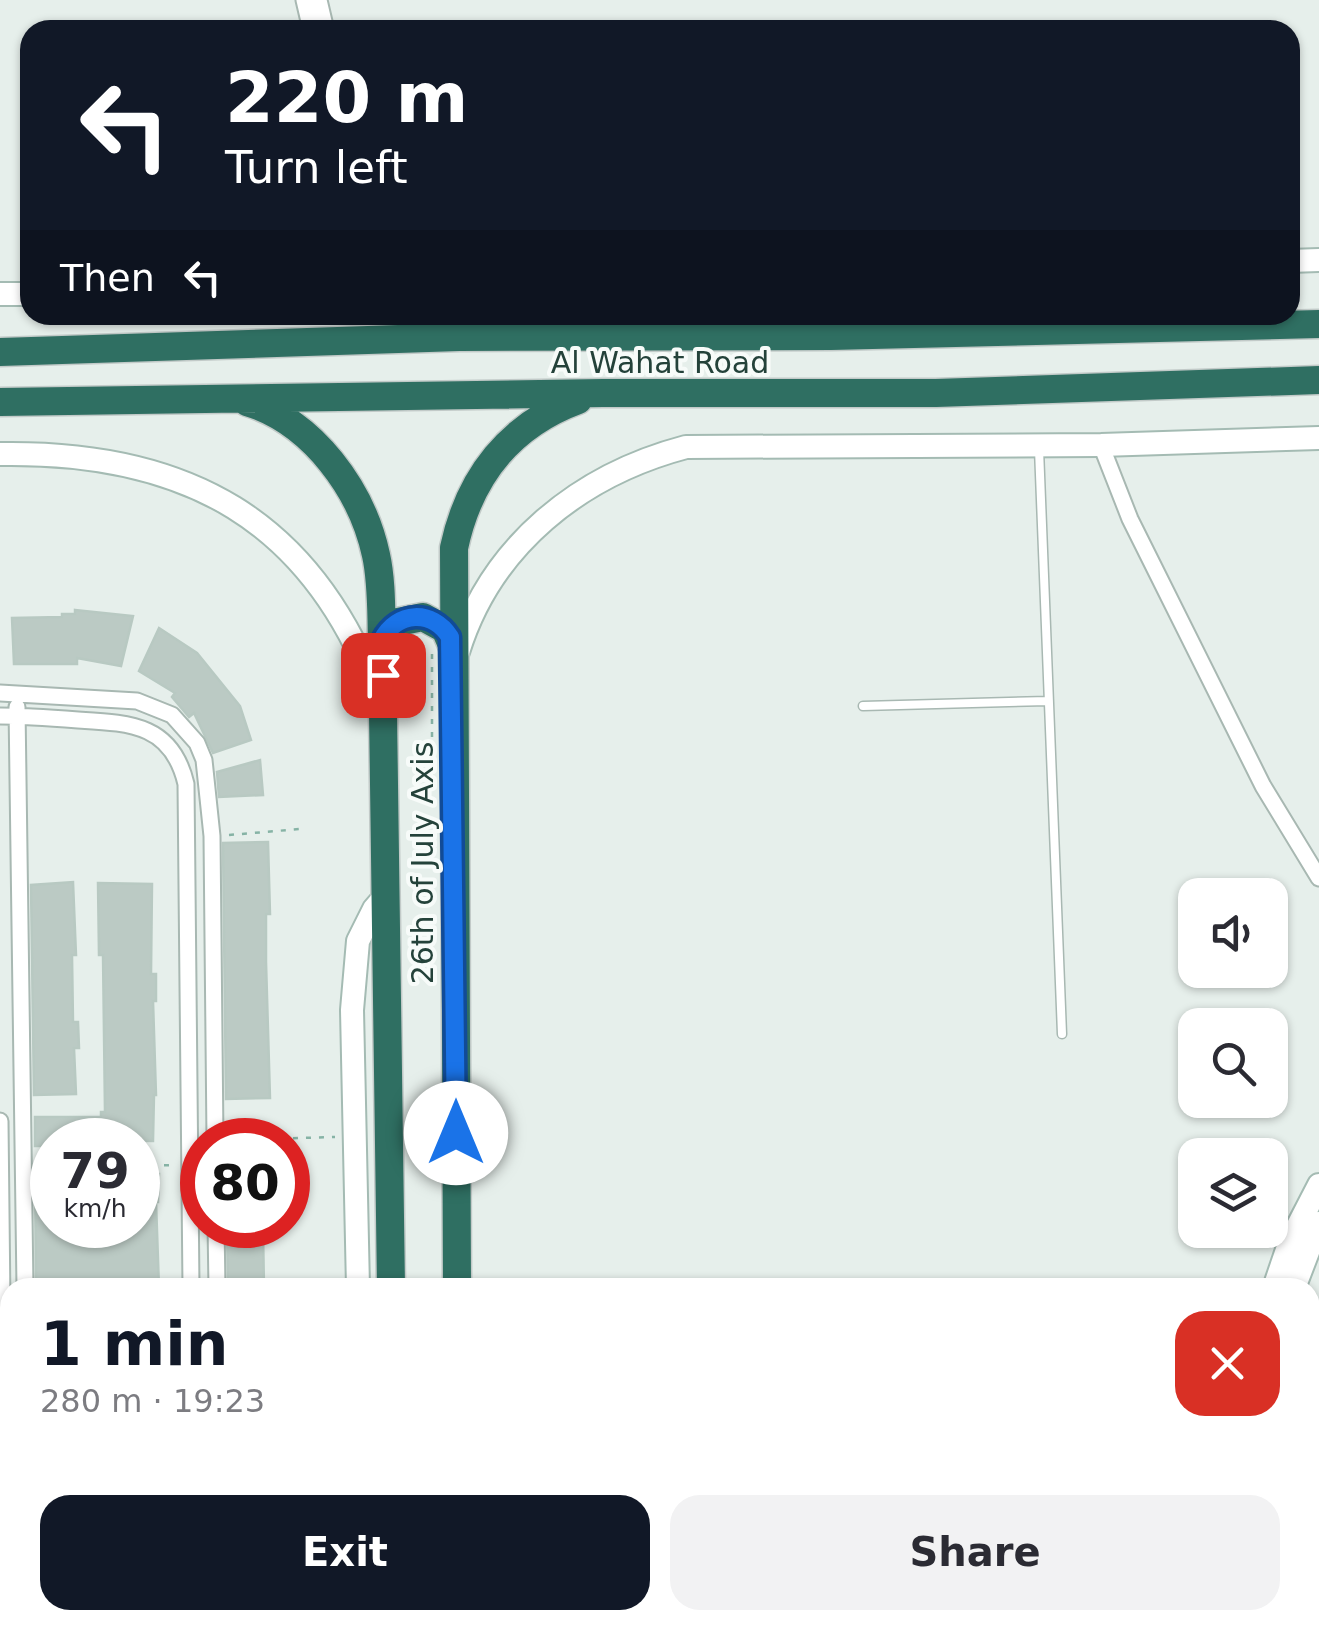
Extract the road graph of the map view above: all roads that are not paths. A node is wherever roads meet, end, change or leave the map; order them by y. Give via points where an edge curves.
1 (1278, 325) edge
2 (0, 352) edge
3 (1319, 380) edge
4 (1268, 383) junction
5 (603, 393) junction
6 (236, 399) junction
7 (1319, 400) edge
8 (0, 402) edge
9 (1319, 438) edge
10 (1039, 444) junction
11 (1101, 446) junction
12 (0, 454) edge
13 (382, 640) junction
14 (446, 655) junction
15 (8, 693) edge
16 (1048, 701) junction
17 (863, 706) dead end
18 (383, 710) junction
19 (9, 716) edge
20 (1319, 878) edge
21 (386, 894) junction
22 (1062, 1034) dead end
23 (194, 1118) edge
24 (216, 1118) edge
25 (0, 1121) edge
26 (1319, 1185) edge
27 (0, 1192) edge
28 (1319, 1223) edge
29 (192, 1248) edge
30 (216, 1248) edge
31 (0, 1278) edge
32 (25, 1278) edge
33 (191, 1278) edge
34 (217, 1278) edge
35 (358, 1278) edge
36 (390, 1278) edge
37 (457, 1278) edge
38 (1277, 1278) edge
39 (1298, 1278) edge

1 - 2 highway, Al Wahat Road via 459,337
3 - 4 highway, Al Wahat Road
4 - 5 highway, Al Wahat Road via 936,393
4 - 7 highway
5 - 6 highway, Al Wahat Road
5 - 14 highway, 26th of July Axis via 530,424 503,446 476,483 454,548
6 - 8 highway, Al Wahat Road
6 - 13 highway, 26th of July Axis via 300,432 351,489 378,560
9 - 11 street
10 - 11 street
10 - 14 street via 686,447 627,466 573,496 526,536
10 - 16 lane
11 - 20 street via 1130,519 1262,786
12 - 18 street via 128,466 243,513 287,546 328,595
13 - 14 highway via 398,622 423,617 446,630
13 - 18 highway, 26th of July Axis
14 - 37 highway, 26th of July Axis
15 - 19 street
15 - 24 street via 116,697 155,706 186,727 204,760 212,836
16 - 17 lane
16 - 22 lane
18 - 21 highway, 26th of July Axis
19 - 23 street via 141,726 182,766
19 - 32 street
21 - 35 street via 358,941 352,1010
21 - 36 highway, 26th of July Axis
25 - 27 street
26 - 38 street
27 - 31 street
28 - 39 street
29 - 33 street
30 - 34 street

